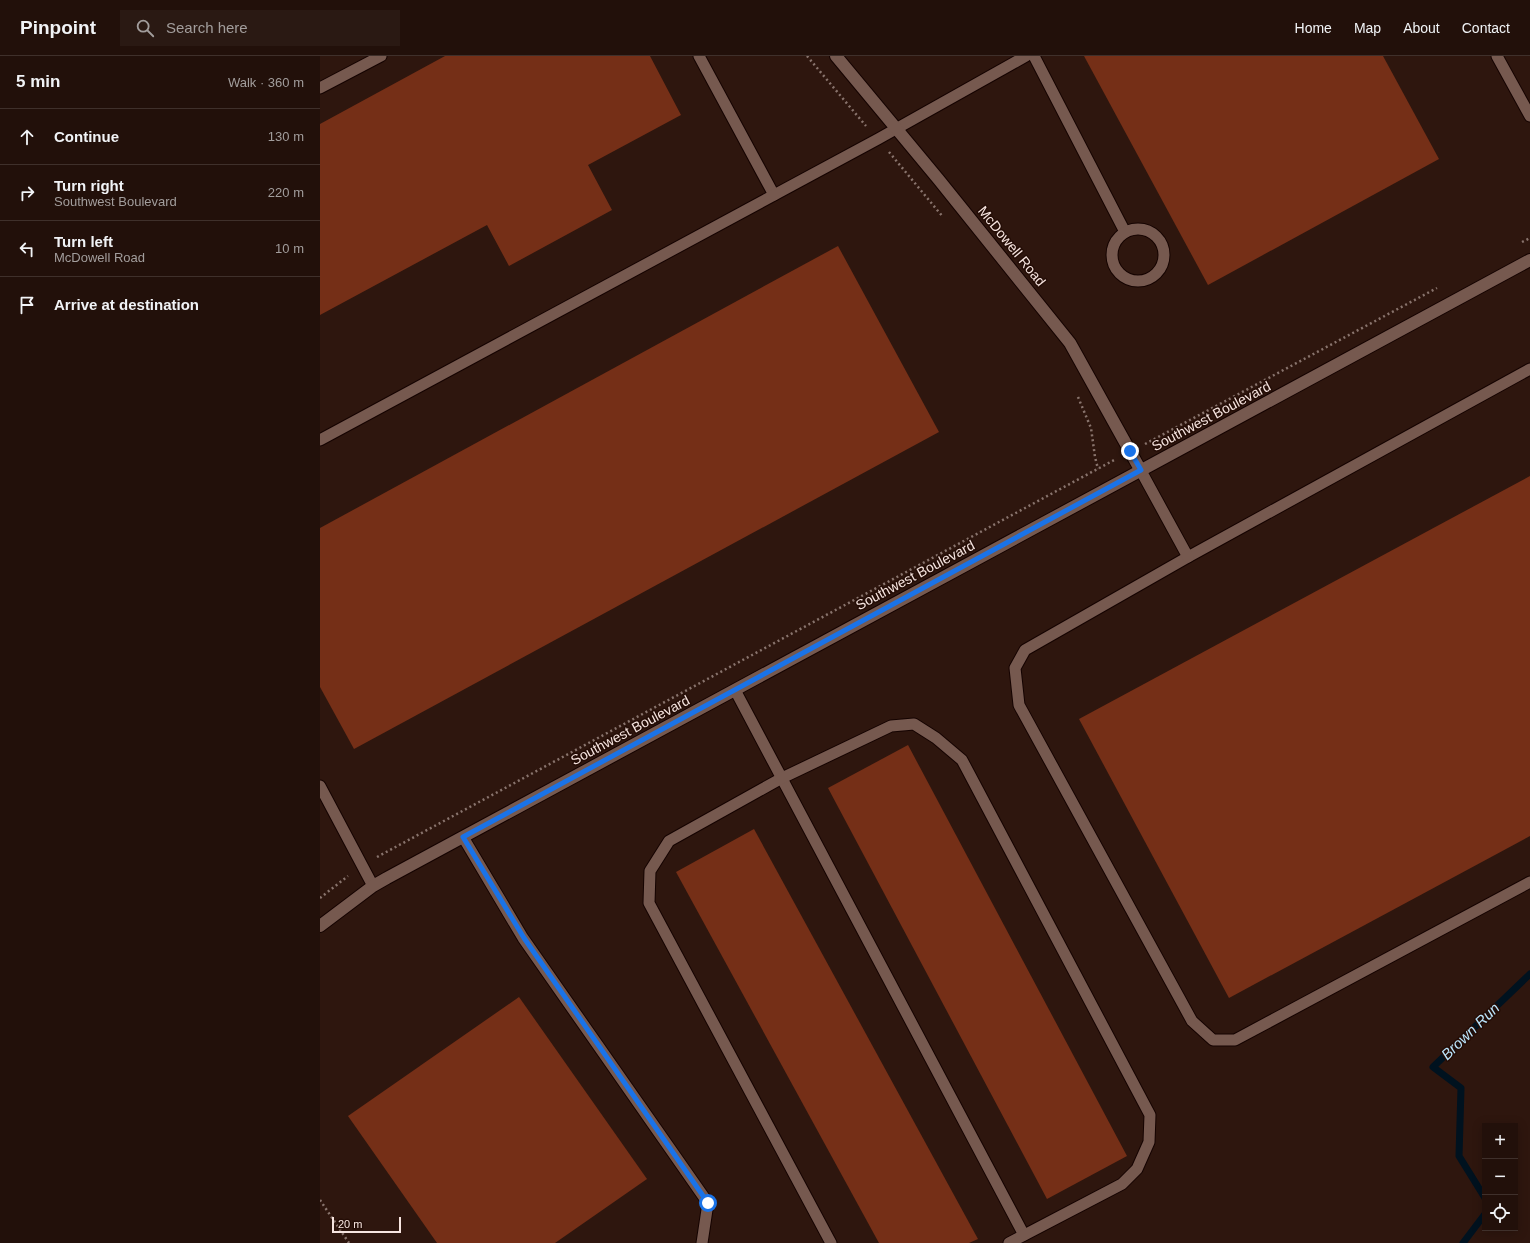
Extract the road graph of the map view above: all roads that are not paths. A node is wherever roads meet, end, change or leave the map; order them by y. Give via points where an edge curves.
1 (381, 56) edge
2 (699, 56) edge
3 (836, 56) edge
4 (1026, 56) edge
5 (1034, 56) edge
6 (1497, 56) edge
7 (320, 88) edge
8 (1530, 116) edge
9 (897, 129) junction
10 (774, 195) junction
11 (1125, 232) junction
12 (1530, 260) edge
13 (1530, 369) edge
14 (320, 440) edge
15 (1141, 470) junction
16 (1188, 557) junction
17 (735, 690) junction
18 (782, 778) junction
19 (320, 786) edge
20 (463, 837) junction
21 (1530, 882) edge
22 (373, 886) junction
23 (320, 926) edge
24 (1024, 1234) junction
25 (702, 1243) edge
26 (831, 1243) edge
27 (1009, 1243) edge

1 - 7 lane
2 - 10 lane
3 - 9 street, McDowell Road
4 - 9 lane
5 - 11 lane
6 - 8 lane
9 - 10 lane
9 - 15 street, McDowell Road via 1070,343
10 - 14 lane
11 - 11 lane via 1118,238 1112,253 1116,269 1129,280 1146,280 1154,276 1164,262 1163,244 1147,230 1134,229
12 - 15 street, Southwest Boulevard
13 - 16 lane
15 - 16 lane
15 - 17 street, Southwest Boulevard
16 - 21 lane via 1025,650 1015,668 1019,705 1192,1021 1213,1040 1235,1040
17 - 18 lane
17 - 20 street, Southwest Boulevard
18 - 24 lane
18 - 24 lane via 891,726 914,724 962,760 1150,1115 1150,1142 1137,1169 1122,1184
18 - 26 lane via 669,841 650,872 649,903
19 - 22 lane
20 - 22 street, Southwest Boulevard
20 - 25 lane via 524,938 708,1203
22 - 23 street, Southwest Boulevard
24 - 27 lane

